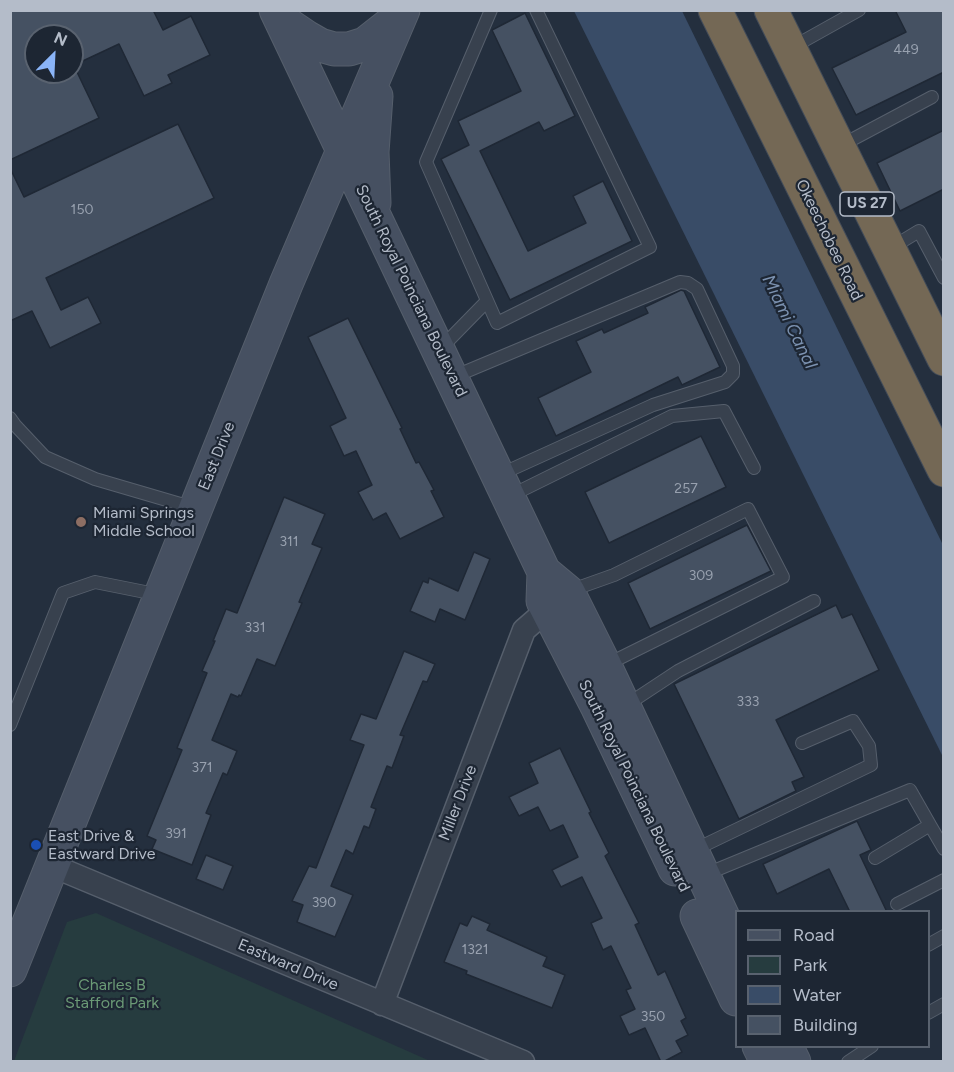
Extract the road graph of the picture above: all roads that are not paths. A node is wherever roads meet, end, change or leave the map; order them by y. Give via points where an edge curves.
1 (491, 10) edge
2 (536, 10) edge
3 (715, 10) edge
4 (860, 10) edge
5 (402, 13) edge
6 (779, 13) edge
7 (278, 15) edge
8 (790, 48) junction
9 (378, 70) junction
10 (932, 97) dead end
11 (838, 147) junction
12 (344, 150) junction
13 (375, 219) junction
14 (889, 249) junction
15 (944, 278) edge
16 (487, 301) junction
17 (940, 338) edge
18 (445, 363) junction
19 (10, 418) edge
20 (920, 422) junction
21 (944, 446) edge
22 (754, 468) dead end
23 (944, 470) edge
24 (504, 485) junction
25 (195, 508) junction
26 (553, 591) junction
27 (160, 595) junction
28 (814, 601) dead end
29 (605, 666) junction
30 (624, 706) junction
31 (10, 725) edge
32 (801, 742) dead end
33 (930, 825) junction
34 (944, 849) edge
35 (875, 858) dead end
36 (697, 864) junction
37 (53, 866) junction
38 (944, 880) edge
39 (897, 904) dead end
40 (944, 936) edge
41 (735, 943) edge
42 (930, 944) edge
43 (10, 970) edge
44 (735, 997) edge
45 (382, 1004) junction
46 (944, 1004) edge
47 (930, 1012) edge
48 (871, 1048) edge
49 (763, 1052) edge
50 (523, 1062) edge
51 (794, 1062) edge
52 (848, 1062) edge

1 - 16 lane via 426,162
2 - 16 lane via 650,247 497,323
3 - 20 highway, Okeechobee Road / US 27
4 - 8 lane
5 - 7 street via 365,44 349,49 320,45
5 - 9 street, East Drive
6 - 8 highway, US 27
7 - 12 street, South Royal Poinciana Boulevard
8 - 11 highway, US 27
9 - 12 street, East Drive
9 - 13 street via 372,152
10 - 11 lane
11 - 14 highway, US 27
12 - 13 street, South Royal Poinciana Boulevard
12 - 25 street, East Drive
13 - 18 street, South Royal Poinciana Boulevard
14 - 15 lane via 919,231
14 - 17 highway, US 27
16 - 18 lane
18 - 24 street, South Royal Poinciana Boulevard
18 - 24 lane via 680,282 697,289 734,375 725,382 653,405
19 - 25 lane via 45,457 94,479
20 - 21 highway
20 - 23 highway, Okeechobee Road / US 27
22 - 24 lane via 724,411 672,416
24 - 26 street, South Royal Poinciana Boulevard
25 - 27 street, East Drive
26 - 29 street, South Royal Poinciana Boulevard
26 - 29 lane via 614,575 748,509 783,577
26 - 44 street, South Royal Poinciana Boulevard via 597,706
26 - 45 street, Miller Drive via 524,630
27 - 31 lane via 95,582 63,593
27 - 37 street, East Drive
28 - 30 lane via 678,671
29 - 30 street, South Royal Poinciana Boulevard
30 - 36 street, South Royal Poinciana Boulevard
32 - 36 lane via 853,721 869,746 871,765
33 - 34 lane
33 - 35 lane
33 - 36 lane via 910,790
36 - 41 street, South Royal Poinciana Boulevard
37 - 43 street, East Drive
37 - 45 street, Eastward Drive
38 - 39 lane
40 - 42 lane
45 - 50 street, Eastward Drive
46 - 47 lane
48 - 52 lane
49 - 51 street

